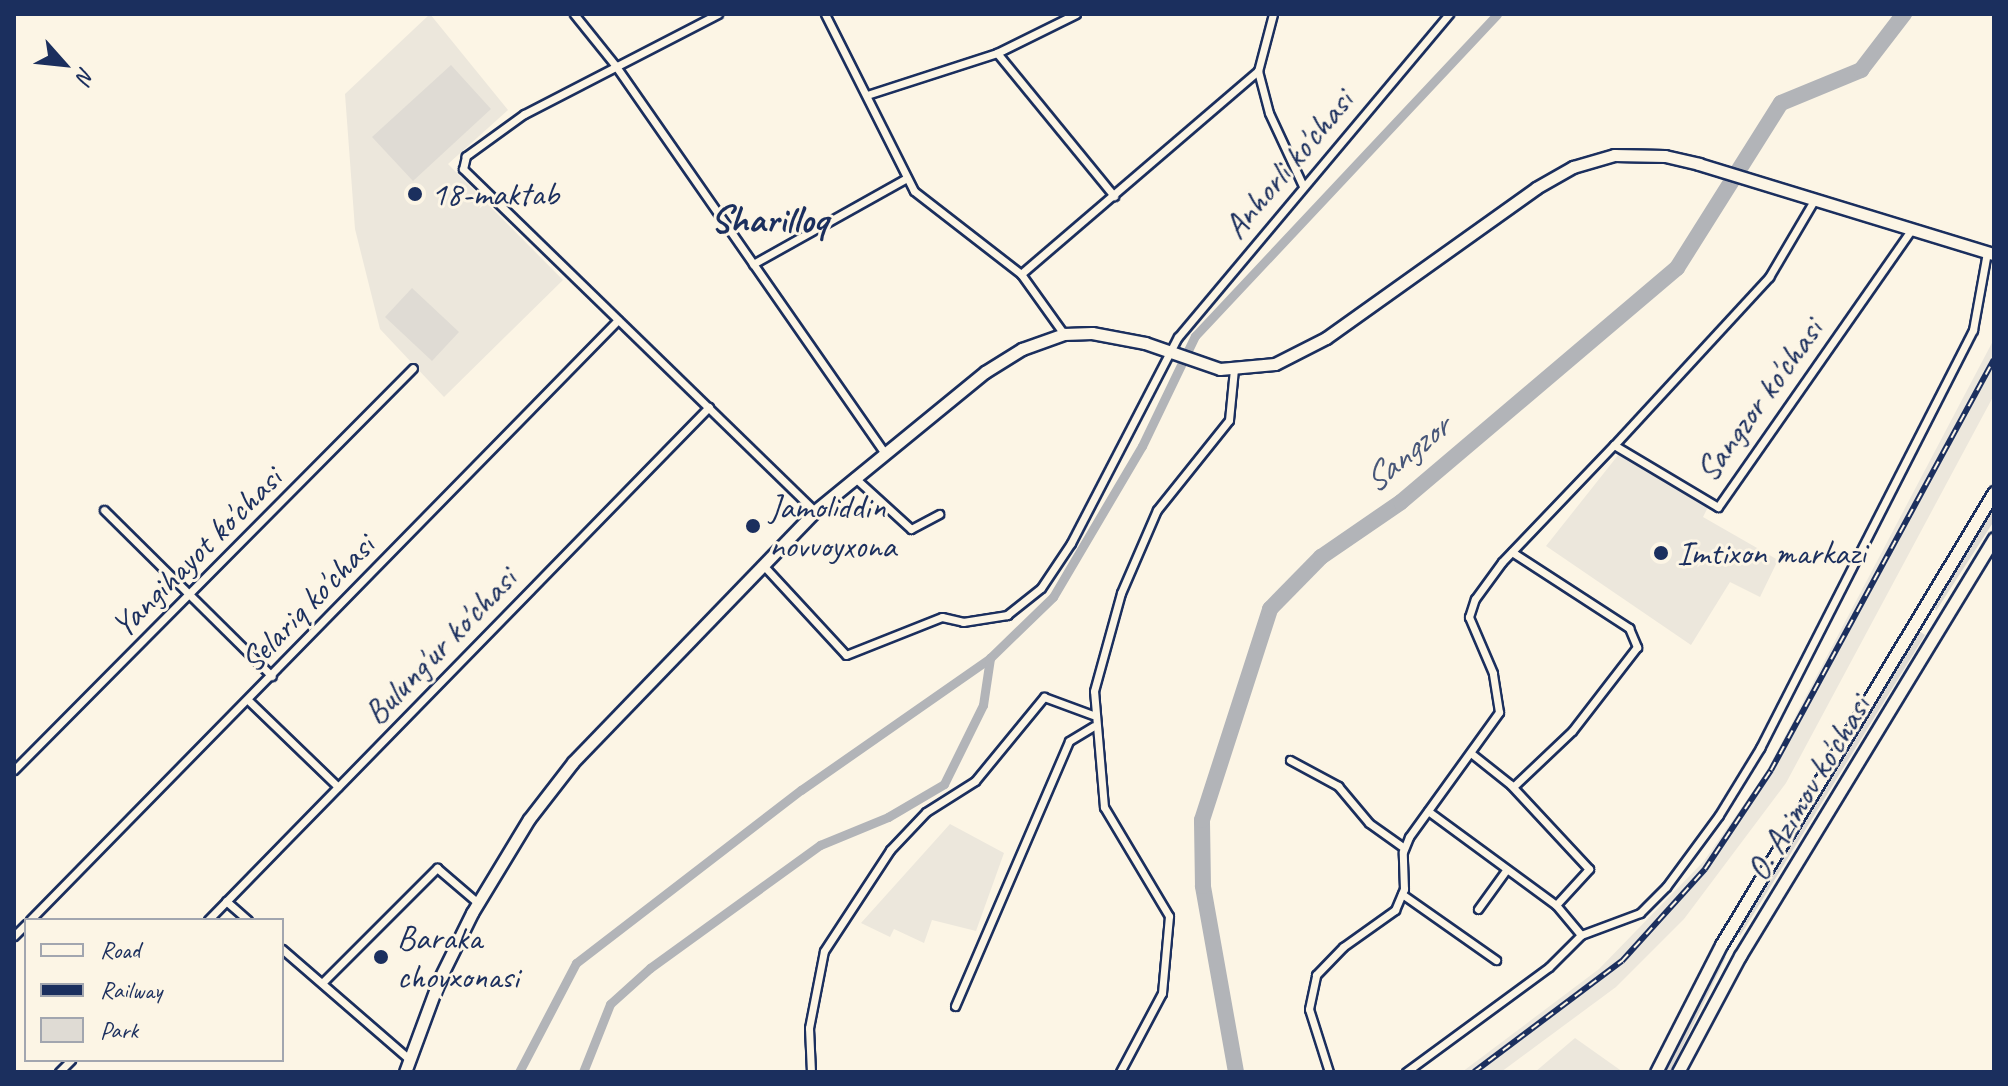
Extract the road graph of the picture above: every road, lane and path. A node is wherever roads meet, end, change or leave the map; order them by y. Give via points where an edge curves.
1 (574, 14) edge
2 (718, 14) edge
3 (825, 14) edge
4 (1076, 14) edge
5 (1273, 14) edge
6 (1449, 14) edge
7 (997, 53) junction
8 (615, 65) junction
9 (1258, 71) junction
10 (867, 95) junction
11 (907, 178) junction
12 (1303, 186) junction
13 (1114, 196) junction
14 (1815, 199) junction
15 (1912, 229) junction
16 (1991, 253) edge
17 (753, 264) junction
18 (1021, 274) junction
19 (618, 320) junction
20 (1064, 334) junction
21 (1171, 351) junction
22 (413, 368) dead end
23 (1234, 369) junction
24 (709, 407) junction
25 (1614, 445) junction
26 (884, 452) junction
27 (854, 477) junction
28 (1994, 492) edge
29 (104, 510) dead end
30 (815, 511) junction
31 (939, 514) dead end
32 (1994, 538) edge
33 (1512, 552) junction
34 (763, 565) junction
35 (190, 596) junction
36 (1926, 603) junction
37 (1946, 615) junction
38 (272, 676) junction
39 (248, 700) junction
40 (1093, 715) junction
41 (1094, 726) junction
42 (1472, 754) junction
43 (1290, 760) dead end
44 (14, 770) edge
45 (338, 787) junction
46 (1513, 787) junction
47 (1428, 811) junction
48 (1404, 848) junction
49 (1507, 869) junction
50 (1402, 894) junction
51 (226, 901) junction
52 (478, 903) junction
53 (1556, 905) junction
54 (1478, 909) dead end
55 (32, 918) edge
56 (210, 918) edge
57 (246, 918) edge
58 (1581, 935) junction
59 (1721, 945) junction
60 (284, 951) edge
61 (1740, 956) junction
62 (1496, 960) dead end
63 (322, 983) junction
64 (955, 1006) dead end
65 (409, 1059) junction
66 (405, 1072) edge
67 (811, 1072) edge
68 (1120, 1072) edge
69 (1329, 1072) edge
70 (1406, 1072) edge
71 (1656, 1072) edge
72 (1678, 1072) edge

1 - 8 street
2 - 8 street
3 - 10 street
4 - 7 street
5 - 9 street
6 - 12 street, Anhorli ko'chasi
7 - 10 street
7 - 13 street
8 - 17 street
8 - 19 street via 524,114 466,156 463,169
9 - 12 street via 1269,113
9 - 13 street
10 - 11 street
11 - 17 street
11 - 18 street via 914,191
12 - 21 street, Anhorli ko'chasi
13 - 18 street
14 - 15 main road
14 - 23 main road via 1699,164 1628,154 1573,167 1312,347 1275,364
14 - 25 street, Sangzor ko'chasi via 1769,277
15 - 16 main road
15 - 25 street, Sangzor ko'chasi via 1718,507
16 - 58 street via 1973,330 1752,761 1666,887 1640,913
17 - 26 street
18 - 20 street
19 - 24 street
19 - 38 street, Selariq ko'chasi
20 - 21 main road via 1106,335
20 - 26 main road via 1004,359
21 - 23 main road via 1205,365
21 - 34 street, Anhorli ko'chasi via 1071,543 1041,588 1007,615 963,622 942,617 846,655
22 - 35 street, Yangihayot ko'chasi
23 - 40 street via 1229,420 1157,510 1121,593 1094,691
24 - 30 street
24 - 45 street, Bulung'ur ko'chasi
25 - 33 street, Sangzor ko'chasi
26 - 27 main road
27 - 30 main road
27 - 31 street via 911,529
28 - 36 main road
29 - 35 street
30 - 34 main road
32 - 37 main road, O. Azimov ko'chasi
33 - 42 street, Sangzor ko'chasi via 1475,599 1469,617 1493,673 1499,712
33 - 46 street via 1629,628 1637,647 1572,731
34 - 52 main road via 573,762 529,819
35 - 38 street
35 - 44 street, Yangihayot ko'chasi
36 - 37 main road via 1931,618
36 - 59 main road
37 - 61 main road, O. Azimov ko'chasi
38 - 39 street, Selariq ko'chasi
39 - 45 street
39 - 55 street, Selariq ko'chasi
40 - 41 street
40 - 67 street via 1044,697 975,781 926,812 890,850 824,951 809,1028
41 - 64 street via 1069,741
41 - 68 street via 1104,807 1169,916 1162,993
42 - 46 street
42 - 47 street, Sangzor ko'chasi
43 - 48 street via 1338,786 1369,823
45 - 51 street, Bulung'ur ko'chasi
46 - 53 street via 1589,869
47 - 48 street, Sangzor ko'chasi
47 - 49 street
48 - 50 street
49 - 53 street
49 - 54 street
50 - 62 street
50 - 69 street via 1395,910 1343,947 1316,975 1309,1009
51 - 56 street, Bulung'ur ko'chasi
51 - 57 street
52 - 63 street via 437,868
52 - 65 main road via 439,980
53 - 58 street
58 - 70 street via 1549,967
59 - 61 main road via 1736,943
59 - 71 main road
60 - 63 street
61 - 72 main road, O. Azimov ko'chasi
63 - 65 street
65 - 66 main road

